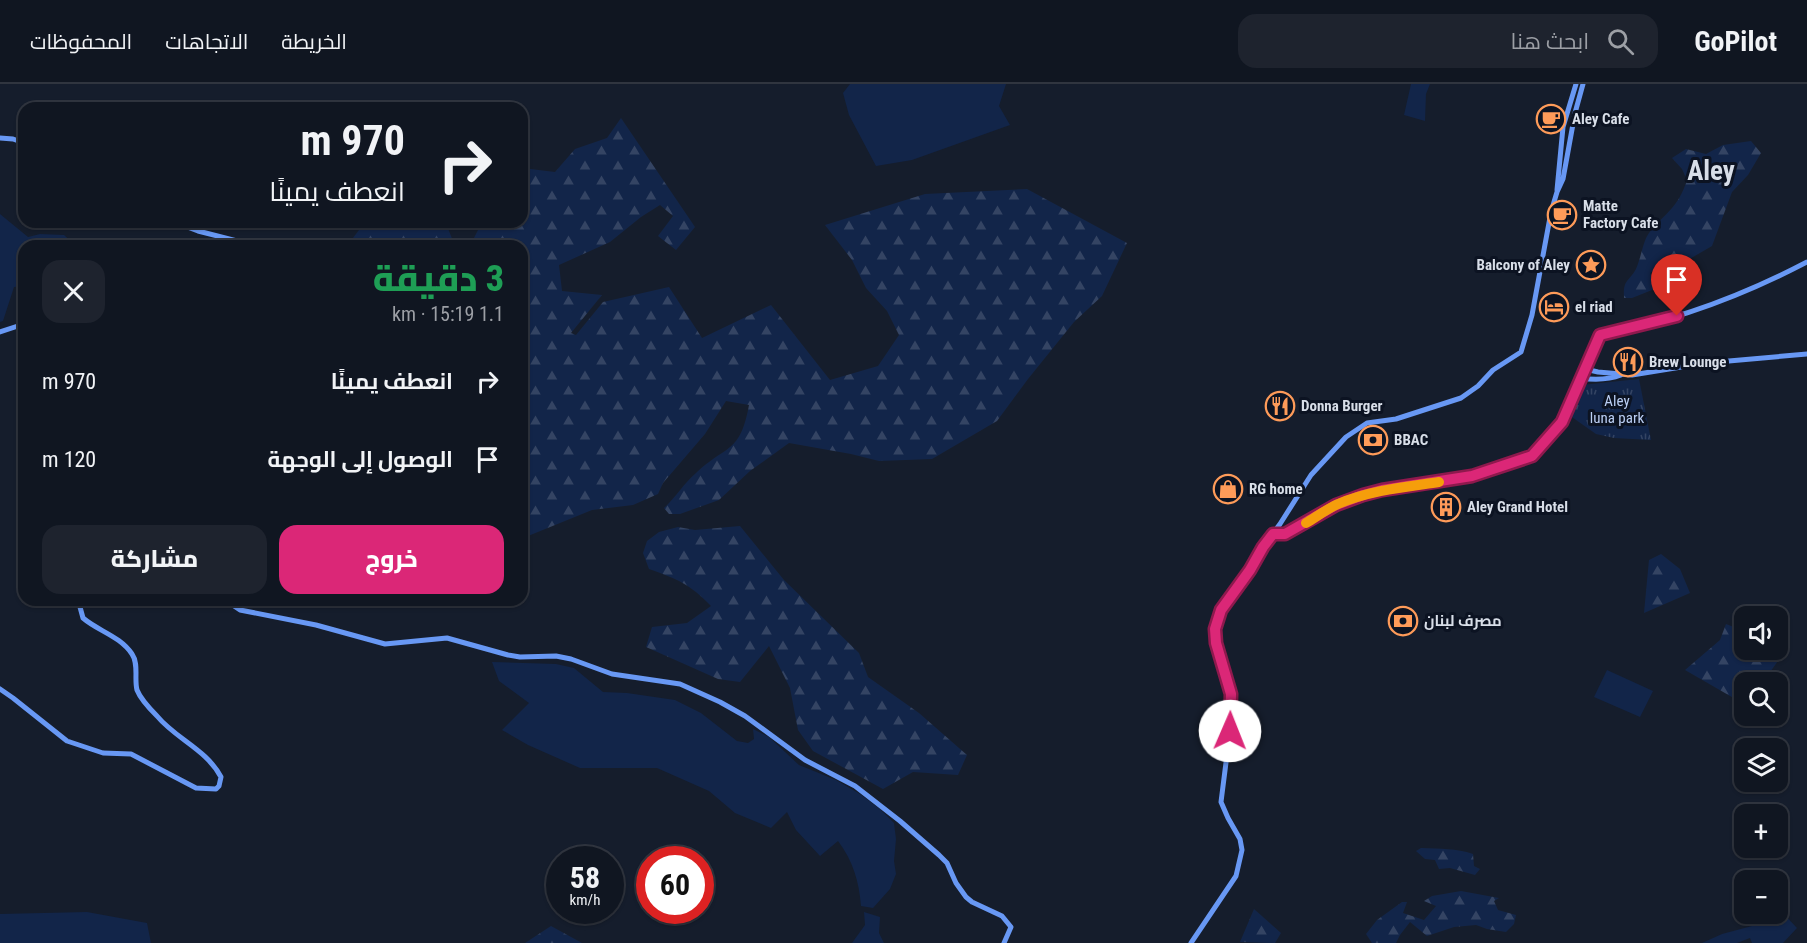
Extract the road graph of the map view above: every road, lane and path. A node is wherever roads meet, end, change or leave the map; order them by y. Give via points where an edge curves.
1 (1576, 84) edge
2 (1583, 84) edge
3 (0, 138) edge
4 (18, 141) edge
5 (1561, 144) junction
6 (1571, 145) junction
7 (1557, 192) junction
8 (190, 228) edge
9 (233, 240) edge
10 (1807, 262) edge
11 (18, 326) edge
12 (0, 332) edge
13 (1807, 354) edge
14 (1585, 369) junction
15 (1598, 372) junction
16 (1621, 375) junction
17 (1580, 378) junction
18 (1596, 380) junction
19 (1273, 534) junction
20 (80, 606) edge
21 (234, 606) edge
22 (0, 690) edge
23 (1005, 943) edge
24 (1191, 943) edge

1 - 5 main road
2 - 6 main road
3 - 4 main road
5 - 6 main road
5 - 7 main road
6 - 7 main road
7 - 19 main road via 1521,352 1461,398 1396,419 1367,423 1346,437 1311,475
8 - 9 main road
10 - 14 main road via 1695,311 1600,335
11 - 12 main road
13 - 16 main road
14 - 15 main road
14 - 17 main road
15 - 16 main road
15 - 18 main road
16 - 18 main road
17 - 18 main road
17 - 19 main road via 1562,422 1537,453 1527,459 1472,476 1363,495 1336,505 1285,534
19 - 24 main road via 1221,610 1215,629 1231,694 1221,802 1242,850 1236,876
20 - 22 main road via 83,618 114,637 134,657 137,688 143,700 213,766 221,777 219,786 196,788 131,754 103,753 67,741
21 - 23 main road via 385,645 447,638 508,655 563,657 612,674 668,681 703,694 745,716 805,760 855,786 900,821 947,863 966,897 1006,919 1011,927

